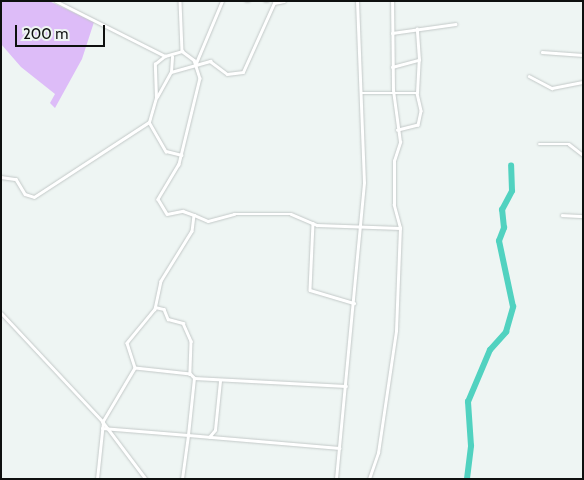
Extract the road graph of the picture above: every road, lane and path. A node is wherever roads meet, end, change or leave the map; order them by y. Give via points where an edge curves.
1 (56, 1) edge
2 (180, 1) edge
3 (222, 1) edge
4 (264, 1) edge
5 (268, 1) edge
6 (284, 1) edge
7 (357, 1) edge
8 (392, 1) edge
9 (455, 24) dead end
10 (417, 29) junction
11 (392, 33) junction
12 (182, 51) junction
13 (542, 52) dead end
14 (583, 55) edge
15 (165, 56) junction
16 (172, 57) junction
17 (419, 60) junction
18 (196, 63) junction
19 (392, 67) junction
20 (171, 72) junction
21 (529, 76) dead end
22 (583, 82) edge
23 (393, 90) junction
24 (360, 93) junction
25 (417, 93) junction
26 (156, 98) junction
27 (149, 122) junction
28 (398, 130) junction
29 (539, 144) dead end
30 (182, 154) junction
31 (583, 155) edge
32 (1, 177) edge
33 (194, 215) junction
34 (562, 215) dead end
35 (583, 216) edge
36 (313, 223) junction
37 (361, 226) junction
38 (400, 228) junction
39 (354, 303) junction
40 (155, 307) junction
41 (1, 313) edge
42 (135, 368) junction
43 (190, 374) junction
44 (194, 378) junction
45 (220, 381) junction
46 (346, 386) junction
47 (103, 422) junction
48 (102, 428) junction
49 (108, 428) junction
50 (188, 435) junction
51 (209, 436) junction
52 (339, 448) junction
53 (97, 479) edge
54 (146, 479) edge
55 (182, 479) edge
56 (336, 479) edge
57 (369, 479) edge

1 - 15 street
2 - 12 street
3 - 18 street
4 - 5 street
6 - 18 street via 274,3 243,72 226,74 210,61
7 - 24 street
8 - 11 street
9 - 10 street
10 - 11 street
10 - 17 street
11 - 19 street
12 - 16 street
12 - 18 street
13 - 14 street
15 - 16 street
15 - 26 street via 154,71
16 - 20 street
17 - 19 street
17 - 25 street
18 - 20 street
18 - 30 street via 200,78
19 - 23 street
20 - 26 street
21 - 22 street via 552,88
23 - 24 street
23 - 25 street
23 - 28 street
24 - 37 street
25 - 28 street via 421,111 418,125
26 - 27 street
27 - 30 street via 166,151
27 - 32 street via 34,197 25,194 16,179
28 - 38 street via 394,205
29 - 31 street via 569,144
30 - 33 street via 158,199 167,214 183,211
33 - 36 street via 208,222 234,214 291,214
33 - 40 street via 192,231 161,282
34 - 35 street
36 - 37 street
36 - 39 street via 310,290
37 - 38 street
37 - 39 street
38 - 57 street via 392,371
39 - 46 street
40 - 42 street via 127,343
40 - 43 street via 164,310 168,319 183,323 192,341
41 - 47 street
42 - 43 street
42 - 47 street
43 - 44 street
44 - 45 street
44 - 50 street
45 - 46 street
45 - 51 street via 215,430
46 - 52 street
47 - 48 street
47 - 49 street
48 - 49 street
48 - 53 street
49 - 50 street
49 - 54 street
50 - 51 street
50 - 55 street
51 - 52 street
52 - 56 street

